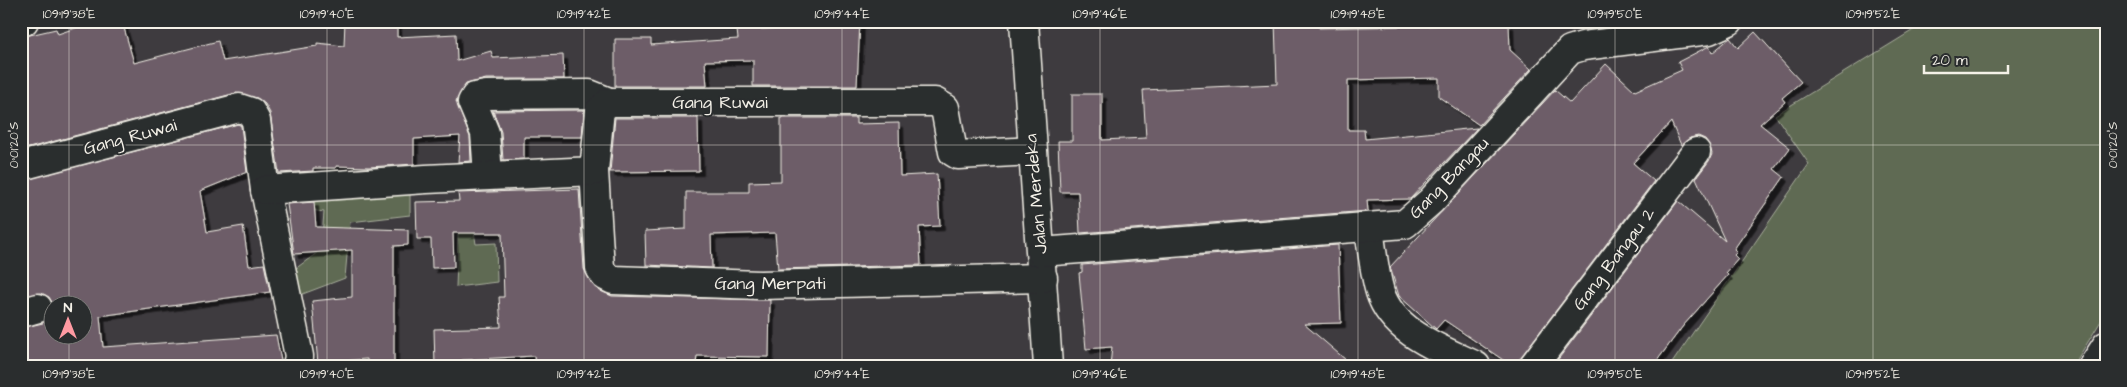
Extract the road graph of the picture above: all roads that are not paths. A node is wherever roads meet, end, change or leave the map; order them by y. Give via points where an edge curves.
1 (1024, 21) edge
2 (1730, 21) edge
3 (609, 102) junction
4 (1020, 152) junction
5 (1696, 152) dead end
6 (21, 166) edge
7 (594, 171) junction
8 (488, 175) junction
9 (265, 190) junction
10 (1369, 228) junction
11 (1042, 265) junction
12 (2106, 346) edge
13 (1050, 364) edge
14 (297, 366) edge
15 (1476, 366) edge
16 (1533, 366) edge
17 (2093, 366) edge

1 - 4 street, Jalan Merdeka
2 - 10 street, Gang Bangau via 1709,30 1570,50 1419,213 1405,224
3 - 4 street, Gang Ruwai via 935,102 945,108 951,150 958,155
3 - 7 street via 600,110
3 - 8 street via 589,94 475,97 472,102 485,133
4 - 11 street, Jalan Merdeka
5 - 16 street, Gang Bangau 2
6 - 9 street, Gang Ruwai via 239,108 251,112 256,120
7 - 8 street
7 - 11 street, Gang Merpati via 600,268 613,280 760,285
8 - 9 street
9 - 14 street via 299,356
10 - 11 street, Gang Bangau
10 - 15 street via 1381,294 1397,320 1408,330
11 - 13 street, Jalan Merdeka
12 - 17 street

